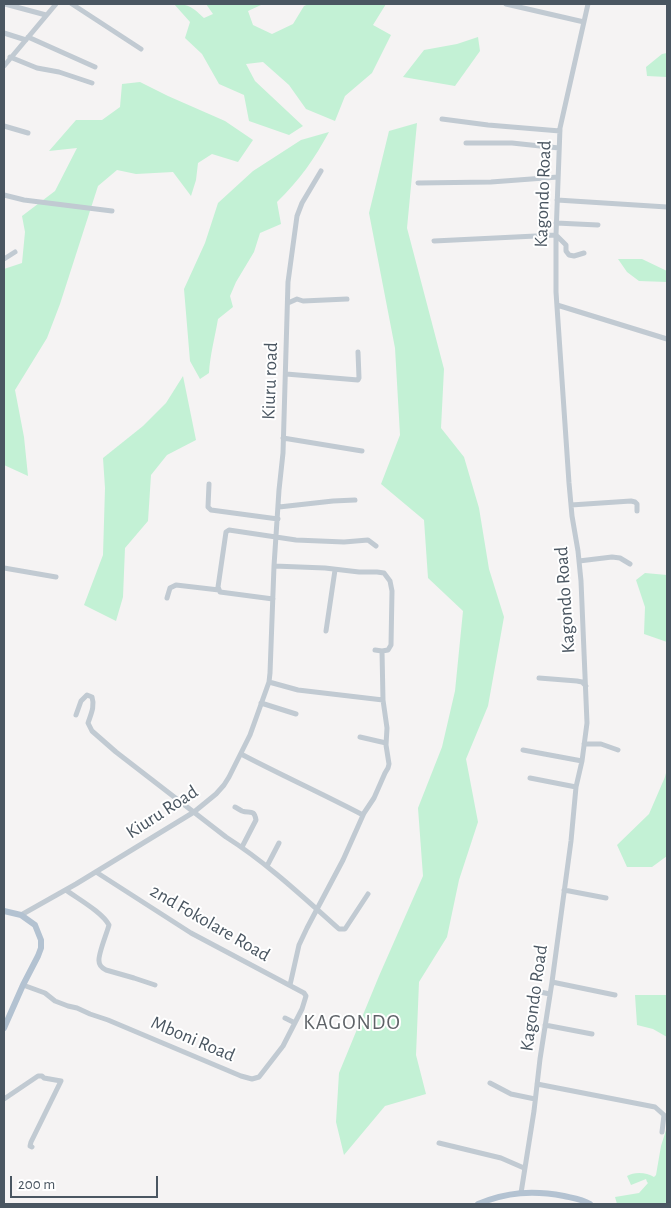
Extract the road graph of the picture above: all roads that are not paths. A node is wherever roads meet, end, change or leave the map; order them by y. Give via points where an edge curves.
1 (4, 4) edge
2 (56, 4) edge
3 (72, 4) edge
4 (506, 4) edge
5 (588, 4) edge
6 (46, 15) junction
7 (584, 22) junction
8 (4, 33) edge
9 (27, 38) junction
10 (141, 49) dead end
11 (10, 57) junction
12 (4, 66) edge
13 (95, 67) dead end
14 (92, 83) dead end
15 (442, 119) dead end
16 (4, 126) edge
17 (560, 132) junction
18 (28, 133) dead end
19 (466, 143) dead end
20 (558, 148) junction
21 (321, 171) dead end
22 (558, 177) junction
23 (418, 184) dead end
24 (4, 195) edge
25 (557, 200) junction
26 (667, 207) edge
27 (112, 210) dead end
28 (556, 223) junction
29 (598, 225) dead end
30 (556, 235) junction
31 (434, 241) dead end
32 (15, 252) dead end
33 (584, 253) dead end
34 (4, 258) edge
35 (347, 299) dead end
36 (288, 303) junction
37 (557, 305) junction
38 (667, 339) edge
39 (358, 352) dead end
40 (286, 374) junction
41 (283, 438) junction
42 (362, 451) dead end
43 (209, 484) dead end
44 (355, 500) dead end
45 (571, 505) junction
46 (279, 507) junction
47 (637, 511) dead end
48 (278, 519) junction
49 (277, 538) junction
50 (376, 546) dead end
51 (579, 561) junction
52 (630, 564) dead end
53 (274, 566) junction
54 (4, 568) edge
55 (336, 570) junction
56 (56, 577) dead end
57 (219, 590) junction
58 (167, 598) dead end
59 (273, 599) junction
60 (326, 631) dead end
61 (374, 650) dead end
62 (382, 651) junction
63 (539, 678) dead end
64 (269, 682) junction
65 (586, 686) junction
66 (382, 700) junction
67 (261, 703) junction
68 (296, 714) dead end
69 (76, 715) dead end
70 (360, 737) dead end
71 (386, 743) junction
72 (584, 744) junction
73 (523, 750) dead end
74 (618, 750) dead end
75 (240, 754) junction
76 (582, 761) junction
77 (530, 778) dead end
78 (576, 788) junction
79 (235, 807) dead end
80 (194, 812) junction
81 (363, 815) junction
82 (279, 843) dead end
83 (242, 847) junction
84 (266, 866) junction
85 (96, 872) junction
86 (66, 890) junction
87 (564, 890) junction
88 (368, 894) dead end
89 (606, 898) dead end
90 (316, 909) junction
91 (4, 910) edge
92 (21, 916) junction
93 (552, 982) junction
94 (23, 985) junction
95 (155, 985) dead end
96 (290, 985) junction
97 (535, 991) dead end
98 (550, 994) junction
99 (615, 994) dead end
100 (305, 1000) joint
101 (285, 1018) dead end
102 (295, 1023) junction
103 (545, 1025) junction
104 (4, 1028) edge
105 (592, 1034) dead end
106 (490, 1083) dead end
107 (537, 1084) junction
108 (4, 1099) edge
109 (535, 1099) junction
110 (662, 1132) dead end
111 (439, 1143) dead end
112 (32, 1147) dead end
113 (524, 1168) junction
114 (521, 1193) junction
115 (478, 1204) edge
116 (590, 1204) edge

1 - 6 street
2 - 6 street
3 - 10 street
4 - 7 street
5 - 7 street, Kagondo Road
6 - 9 street
7 - 17 street, Kagondo Road
8 - 9 street
9 - 11 street
9 - 13 street
11 - 12 street
11 - 14 street
15 - 17 street
16 - 18 street
17 - 20 street, Kagondo Road
19 - 20 street
20 - 22 street, Kagondo Road
21 - 36 street, Kiuru road via 296,216
22 - 23 street
22 - 25 street, Kagondo Road
24 - 27 street
25 - 26 street
25 - 28 street, Kagondo Road
28 - 29 street
28 - 30 street, Kagondo Road
30 - 31 street
30 - 33 street via 566,245 569,255
30 - 37 street, Kagondo Road
32 - 34 street
35 - 36 street via 297,299
36 - 40 street, Kiuru road
37 - 38 street
37 - 45 street, Kagondo Road
39 - 40 street via 358,380
40 - 41 street, Kiuru road
41 - 42 street
41 - 46 street, Kiuru road
43 - 48 street via 208,507 211,510
44 - 46 street
45 - 47 street via 631,501 636,502
45 - 51 street, Kagondo Road
46 - 48 street, Kiuru road
48 - 49 street, Kiuru road
49 - 50 street via 344,542 368,540
49 - 53 street, Kiuru road
49 - 57 street via 226,532
51 - 52 street via 612,557
51 - 65 street, Kagondo Road
53 - 55 street
53 - 59 street, Kiuru road
54 - 56 street
55 - 60 street
55 - 62 street via 377,572 388,577 392,591 391,644 388,650
57 - 58 street via 176,585 170,588
57 - 59 street
59 - 64 street, Kiuru Road
61 - 62 street
62 - 66 street
63 - 65 street via 577,681
64 - 66 street via 298,690
64 - 67 street, Kiuru Road
65 - 72 street, Kagondo Road
66 - 71 street
67 - 68 street
67 - 75 street, Kiuru Road
69 - 80 street via 81,701 87,695 92,697 93,711 88,723 92,731
70 - 71 street
71 - 81 street via 388,768
72 - 74 street via 605,745
72 - 76 street, Kagondo Road
73 - 76 street
75 - 80 street, Kiuru Road via 224,785
75 - 81 street
76 - 78 street, Kagondo Road
77 - 78 street
78 - 87 street, Kagondo Road
79 - 83 street via 252,812 256,820
80 - 83 street
80 - 85 street, Kiuru Road
81 - 90 street
82 - 84 street
83 - 84 street
84 - 90 street
85 - 86 street, Kiuru Road
85 - 96 street, 2nd Fokolare Road via 191,933
86 - 92 street, Kiuru Road
86 - 95 street via 107,921 109,926 99,956 102,968
87 - 89 street
87 - 93 street, Kagondo Road
88 - 90 street via 345,929 339,929
90 - 96 street via 299,945
91 - 92 main road
92 - 94 main road via 35,925 41,940 38,956
93 - 98 street, Kagondo Road
93 - 99 street
94 - 102 street, Mboni Road via 252,1079 259,1077 283,1046
94 - 104 main road
96 - 100 street, 2nd Fokolare Road via 304,993
97 - 98 street
98 - 103 street, Kagondo Road
100 - 102 street, Mboni Road
101 - 102 street
103 - 105 street
103 - 107 street, Kagondo Road
106 - 109 street via 511,1094
107 - 109 street, Kagondo Road
107 - 110 street via 655,1107 664,1115
108 - 112 street via 38,1076 61,1081 31,1142
109 - 113 street, Kagondo Road
111 - 113 street via 502,1158
113 - 114 street, Kagondo Road
114 - 115 main road via 506,1194
114 - 116 main road via 558,1195

